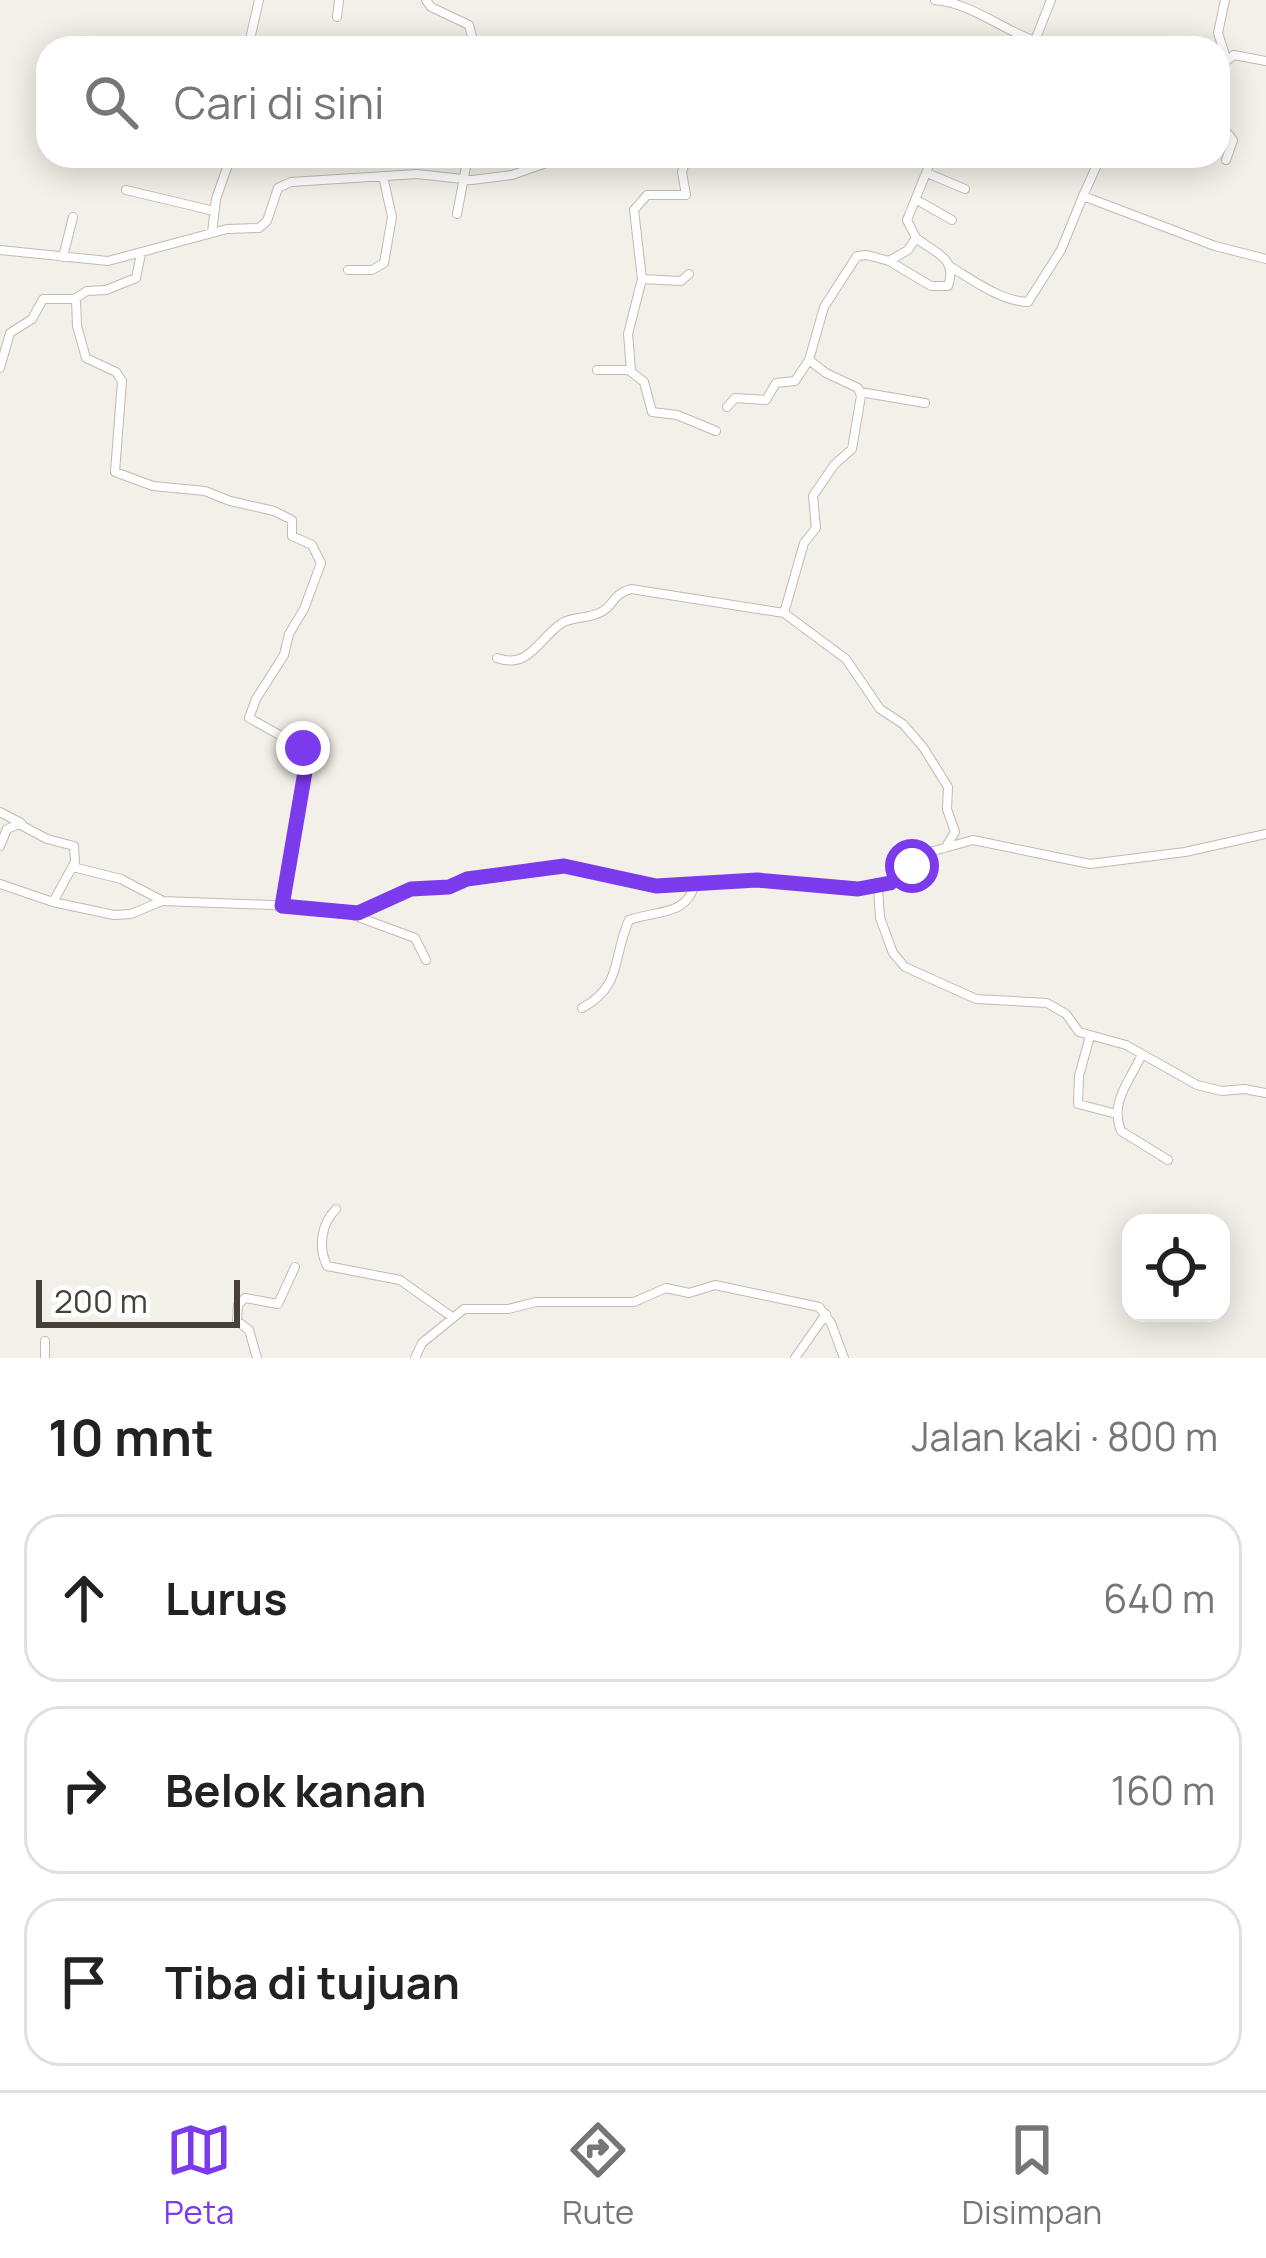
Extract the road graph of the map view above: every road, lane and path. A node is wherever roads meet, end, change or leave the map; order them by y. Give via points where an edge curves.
1 (259, 0) edge
2 (339, 0) edge
3 (426, 0) edge
4 (934, 0) edge
5 (1051, 0) edge
6 (1225, 0) edge
7 (337, 16) dead end
8 (251, 36) edge
9 (472, 36) edge
10 (1016, 36) edge
11 (1037, 36) edge
12 (1219, 36) edge
13 (1230, 57) edge
14 (1266, 61) edge
15 (227, 168) edge
16 (465, 168) edge
17 (532, 168) edge
18 (683, 168) edge
19 (928, 168) edge
20 (1096, 168) edge
21 (927, 173) junction
22 (383, 176) junction
23 (462, 180) junction
24 (965, 189) dead end
25 (126, 190) dead end
26 (1083, 196) junction
27 (917, 200) junction
28 (214, 211) junction
29 (457, 214) dead end
30 (73, 218) dead end
31 (952, 220) dead end
32 (212, 233) junction
33 (916, 238) junction
34 (0, 250) edge
35 (141, 254) junction
36 (63, 257) junction
37 (1266, 259) edge
38 (889, 261) junction
39 (951, 267) junction
40 (348, 270) dead end
41 (689, 274) dead end
42 (642, 279) junction
43 (76, 298) junction
44 (809, 360) junction
45 (0, 368) edge
46 (597, 370) dead end
47 (630, 371) junction
48 (860, 392) junction
49 (925, 403) dead end
50 (727, 407) dead end
51 (716, 431) dead end
52 (784, 613) junction
53 (497, 658) dead end
54 (0, 812) edge
55 (22, 824) junction
56 (1266, 834) edge
57 (0, 846) edge
58 (944, 849) junction
59 (73, 867) junction
60 (695, 883) junction
61 (0, 884) edge
62 (878, 887) junction
63 (162, 901) junction
64 (53, 902) junction
65 (282, 906) junction
66 (349, 914) junction
67 (426, 960) dead end
68 (582, 1008) dead end
69 (1090, 1036) junction
70 (1142, 1054) junction
71 (1266, 1093) edge
72 (1117, 1114) junction
73 (1168, 1160) dead end
74 (336, 1209) dead end
75 (295, 1267) dead end
76 (826, 1314) junction
77 (452, 1316) junction
78 (45, 1340) dead end
79 (45, 1358) edge
80 (257, 1358) edge
81 (415, 1358) edge
82 (794, 1358) edge
83 (844, 1358) edge

1 - 8 street
2 - 7 street
3 - 9 street via 469,25
4 - 10 street via 980,13
5 - 11 street
6 - 12 street
13 - 14 street
15 - 28 street
16 - 23 street
17 - 23 street
18 - 42 street via 686,195 646,195 634,210
19 - 21 street
20 - 26 street
21 - 24 street
21 - 27 street
22 - 23 street
22 - 32 street via 286,183 263,226
22 - 40 street via 392,218 386,259 378,269
23 - 29 street
25 - 28 street
26 - 37 street
26 - 39 street via 1028,302
27 - 31 street
27 - 33 street via 907,220
28 - 32 street
30 - 36 street
32 - 35 street
33 - 38 street
33 - 39 street
34 - 36 street
35 - 36 street
35 - 43 street via 136,278
38 - 39 street via 937,287 950,284
38 - 44 street via 855,258 824,307
41 - 42 street via 681,281
42 - 47 street via 628,334
43 - 45 street via 43,299 32,319 10,333
43 - 65 street via 86,358 122,381 115,472 289,518 292,536 310,544 321,563 249,718 307,756
44 - 48 street
44 - 50 street via 766,400 734,398
46 - 47 street
47 - 51 street via 644,382 652,412
48 - 49 street
48 - 52 street via 852,449 813,496 815,528
52 - 53 street via 635,589 614,595 600,613 563,623 532,654
52 - 58 street via 846,658 880,709 934,763 955,828
54 - 55 street
55 - 57 street via 7,829
55 - 59 street via 74,846
56 - 58 street via 1090,865 983,840
58 - 62 street
59 - 63 street
59 - 64 street
60 - 62 street
60 - 66 street via 656,886 564,866 411,889
60 - 68 street via 679,908 629,920 610,985
61 - 64 street
62 - 69 street via 880,918 902,965 976,999 1047,1003
63 - 64 street via 124,915
63 - 65 street
65 - 66 street
66 - 67 street via 415,938
69 - 70 street
69 - 72 street via 1078,1104
70 - 71 street via 1208,1088
70 - 72 street
72 - 73 street via 1121,1131
74 - 77 street via 323,1231 327,1266 400,1280
75 - 80 street via 278,1304 245,1298 238,1305 237,1321 249,1330
76 - 77 street via 813,1304 715,1285 689,1293 666,1288 634,1302 536,1302
76 - 82 street
76 - 83 street
77 - 81 street
78 - 79 street

